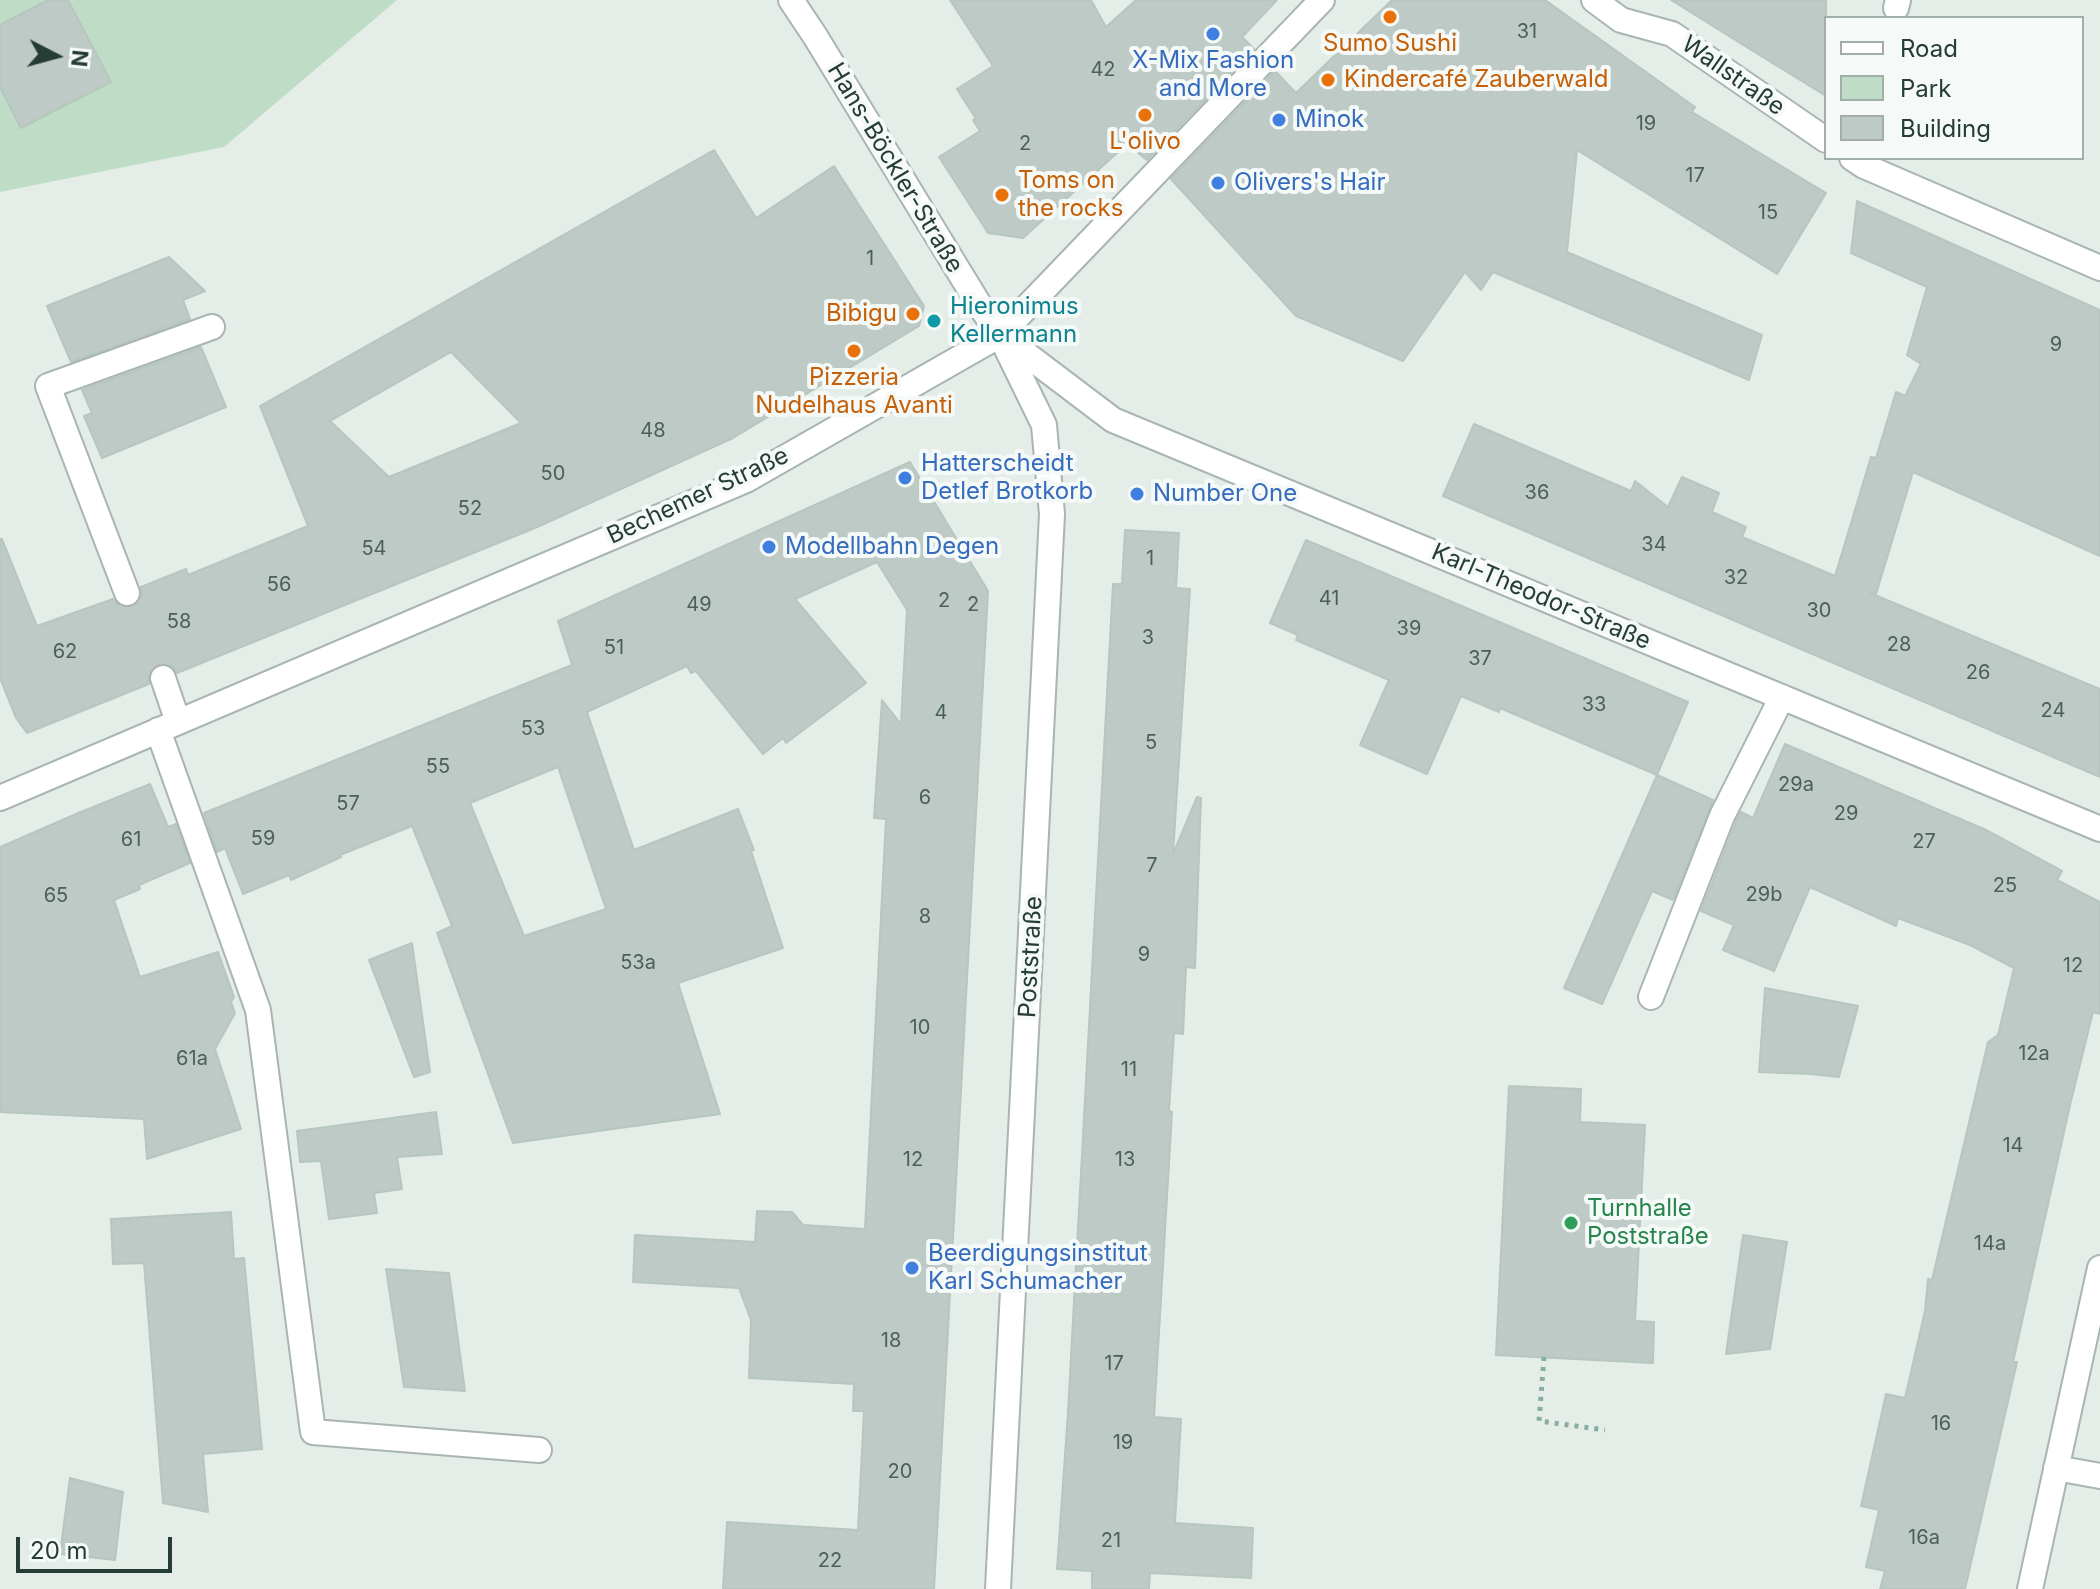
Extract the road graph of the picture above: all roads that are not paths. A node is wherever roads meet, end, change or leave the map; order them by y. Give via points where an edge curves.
1 (791, 0) edge
2 (1322, 0) edge
3 (1594, 0) edge
4 (1824, 139) edge
5 (1860, 161) edge
6 (2100, 268) edge
7 (212, 327) dead end
8 (1000, 335) junction
9 (127, 593) tunnel mouth
10 (163, 678) tunnel mouth
11 (1782, 697) junction
12 (168, 726) junction
13 (0, 798) edge
14 (2100, 829) edge
15 (1651, 997) dead end
16 (2100, 1268) edge
17 (539, 1450) dead end
18 (2056, 1468) junction
19 (2100, 1476) edge
20 (998, 1589) edge
21 (2030, 1589) edge

1 - 8 street, Hans-Böckler-Straße
2 - 8 street, Bechemer Straße
3 - 4 street, Wallstraße via 1621,20 1672,34
5 - 6 street
7 - 9 street via 48,386
8 - 11 street, Karl-Theodor-Straße via 1113,420
8 - 12 street, Bechemer Straße via 746,480
8 - 20 street, Poststraße via 1044,425 1052,514
10 - 12 street
11 - 14 street, Karl-Theodor-Straße
11 - 15 street via 1722,816
12 - 13 street, Bechemer Straße
12 - 17 street via 258,1010 313,1432
16 - 18 street
18 - 19 street
18 - 21 street

